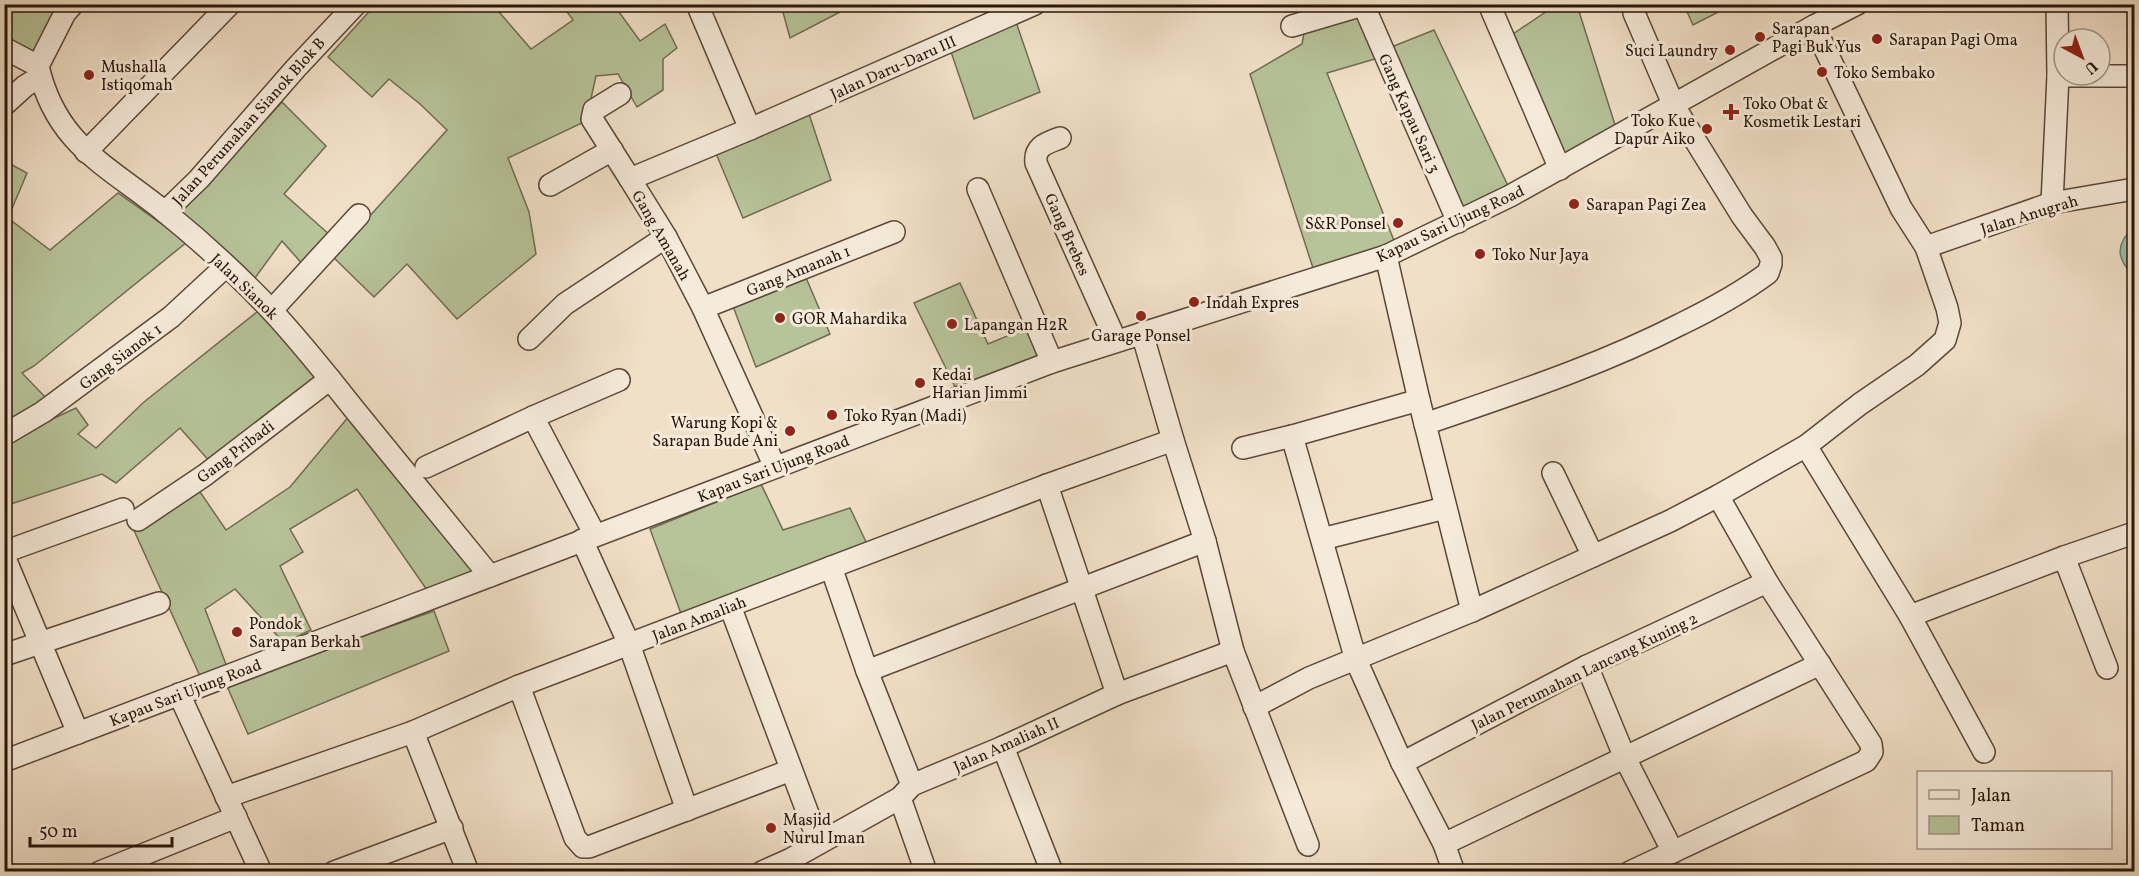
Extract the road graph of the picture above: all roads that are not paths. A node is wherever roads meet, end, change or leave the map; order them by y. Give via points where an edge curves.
1 (73, 4) edge
2 (230, 4) edge
3 (356, 4) edge
4 (697, 4) edge
5 (1035, 4) edge
6 (1489, 4) edge
7 (1857, 4) edge
8 (2057, 4) edge
9 (1363, 5) edge
10 (1003, 11) edge
11 (1634, 13) dead end
12 (1292, 26) dead end
13 (1814, 26) junction
14 (2057, 27) edge
15 (4, 48) edge
16 (39, 71) junction
17 (2112, 76) edge
18 (2134, 76) edge
19 (2057, 87) edge
20 (620, 94) dead end
21 (4, 105) edge
22 (1674, 106) junction
23 (750, 129) junction
24 (1060, 138) dead end
25 (612, 150) junction
26 (86, 152) junction
27 (1560, 169) junction
28 (630, 179) junction
29 (550, 185) dead end
30 (978, 189) dead end
31 (2134, 189) edge
32 (2052, 203) junction
33 (165, 212) junction
34 (358, 215) dead end
35 (1458, 222) junction
36 (894, 232) dead end
37 (666, 237) junction
38 (1926, 247) junction
39 (1386, 256) junction
40 (226, 266) junction
41 (703, 308) junction
42 (272, 310) junction
43 (1142, 333) junction
44 (529, 339) dead end
45 (1116, 341) junction
46 (1052, 362) junction
47 (330, 379) junction
48 (619, 380) dead end
49 (1419, 400) junction
50 (533, 417) junction
51 (1425, 424) junction
52 (4, 435) edge
53 (1292, 436) junction
54 (1173, 440) junction
55 (1806, 446) junction
56 (1243, 448) dead end
57 (426, 467) dead end
58 (775, 467) junction
59 (1553, 473) dead end
60 (1047, 485) junction
61 (1718, 496) junction
62 (1445, 508) junction
63 (2134, 533) edge
64 (588, 538) junction
65 (1322, 539) junction
66 (1205, 541) junction
67 (4, 554) edge
68 (1593, 556) junction
69 (2064, 556) junction
70 (831, 567) junction
71 (490, 576) junction
72 (1767, 582) junction
73 (1080, 588) junction
74 (159, 603) dead end
75 (730, 606) junction
76 (1472, 611) junction
77 (1910, 616) junction
78 (42, 642) junction
79 (629, 644) junction
80 (1233, 651) junction
81 (4, 656) edge
82 (1356, 660) junction
83 (1820, 664) junction
84 (1587, 666) junction
85 (2107, 668) dead end
86 (867, 671) junction
87 (519, 686) junction
88 (179, 694) junction
89 (1117, 694) junction
90 (1254, 707) junction
91 (413, 732) junction
92 (78, 733) junction
93 (1004, 747) junction
94 (1984, 752) dead end
95 (1625, 758) junction
96 (4, 761) edge
97 (1402, 763) junction
98 (791, 770) junction
99 (906, 791) junction
100 (226, 797) junction
101 (687, 810) junction
102 (236, 817) junction
103 (452, 828) junction
104 (819, 843) junction
105 (1444, 844) junction
106 (1308, 845) dead end
107 (1673, 852) junction
108 (792, 865) edge
109 (100, 872) edge
110 (261, 872) edge
111 (334, 872) edge
112 (468, 872) edge
113 (762, 872) edge
114 (926, 872) edge
115 (1052, 872) edge
116 (1454, 872) edge
117 (1630, 872) edge

1 - 16 street
2 - 26 street
3 - 33 street, Jalan Perumahan Sianok Blok B
4 - 23 street
5 - 10 street, Jalan Daru-Daru III
6 - 27 street
7 - 13 street, Kapau Sari Ujung Road
8 - 14 street
9 - 12 street
9 - 35 street, Gang Kapau Sari 3
10 - 23 street, Jalan Daru-Daru III
11 - 22 street
13 - 22 street, Kapau Sari Ujung Road
13 - 38 street via 1901,208
15 - 16 street
16 - 21 street
16 - 26 street, Jalan Sianok via 55,115
17 - 18 street
19 - 32 street
20 - 25 street via 594,110 591,117
22 - 27 street, Kapau Sari Ujung Road
22 - 51 street via 1765,247 1771,258 1768,273 1721,304 1643,344
23 - 28 street, Gang Amanah
24 - 45 street, Gang Brebes via 1041,146 1036,163
25 - 28 street
25 - 29 street
26 - 33 street, Jalan Sianok
27 - 35 street, Kapau Sari Ujung Road
28 - 37 street, Gang Amanah
30 - 46 street
31 - 32 street, Jalan Anugrah
32 - 38 street, Jalan Anugrah
33 - 40 street, Jalan Sianok
34 - 42 street
35 - 39 street, Kapau Sari Ujung Road
36 - 41 street, Gang Amanah 1
37 - 41 street, Gang Amanah
37 - 44 street via 565,304
38 - 55 street via 1947,308 1950,323 1945,340
39 - 43 street, Kapau Sari Ujung Road
39 - 49 street
40 - 42 street, Jalan Sianok
40 - 52 street, Gang Sianok 1 via 171,318 43,412
41 - 58 street, Gang Amanah
42 - 47 street, Jalan Sianok
43 - 45 street, Kapau Sari Ujung Road
43 - 54 street
45 - 46 street, Kapau Sari Ujung Road
46 - 58 street, Kapau Sari Ujung Road
47 - 67 street, Gang Pribadi via 205,475 130,514
47 - 71 street, Jalan Sianok
48 - 50 street
49 - 51 street
49 - 53 street
50 - 57 street
50 - 64 street
51 - 62 street
53 - 56 street
53 - 65 street
54 - 60 street, Jalan Amaliah
54 - 66 street
55 - 61 street
55 - 77 street
58 - 64 street, Kapau Sari Ujung Road
59 - 68 street
60 - 70 street, Jalan Amaliah
60 - 73 street
61 - 68 street
61 - 72 street
62 - 65 street
62 - 76 street
63 - 69 street
64 - 71 street, Kapau Sari Ujung Road
64 - 79 street
65 - 82 street
66 - 73 street
66 - 80 street
67 - 78 street
68 - 76 street
69 - 77 street
69 - 85 street
70 - 75 street, Jalan Amaliah
70 - 86 street
71 - 88 street, Kapau Sari Ujung Road
72 - 83 street
72 - 84 street, Jalan Perumahan Lancang Kuning 2
73 - 86 street
73 - 89 street
74 - 78 street
75 - 79 street, Jalan Amaliah
75 - 98 street
76 - 82 street
77 - 94 street
78 - 81 street
78 - 92 street
79 - 87 street, Jalan Amaliah
79 - 101 street
80 - 89 street, Jalan Amaliah II
80 - 90 street
82 - 90 street via 1309,678
82 - 97 street
83 - 95 street
83 - 107 street via 1871,744 1870,757
84 - 95 street
84 - 97 street, Jalan Perumahan Lancang Kuning 2
86 - 99 street
87 - 91 street, Jalan Amaliah
87 - 101 street via 579,845 589,847
88 - 92 street, Kapau Sari Ujung Road
88 - 100 street
89 - 93 street, Jalan Amaliah II
90 - 106 street
91 - 100 street, Jalan Amaliah
91 - 103 street
92 - 96 street, Kapau Sari Ujung Road
93 - 99 street, Jalan Amaliah II
93 - 115 street
95 - 105 street
95 - 107 street
97 - 105 street
98 - 101 street
98 - 104 street
99 - 104 street, Jalan Amaliah II
99 - 114 street
100 - 102 street
102 - 109 street
102 - 110 street
103 - 111 street
103 - 112 street
104 - 108 street, Jalan Amaliah II
105 - 116 street
107 - 117 street
108 - 113 street, Jalan Amaliah II

